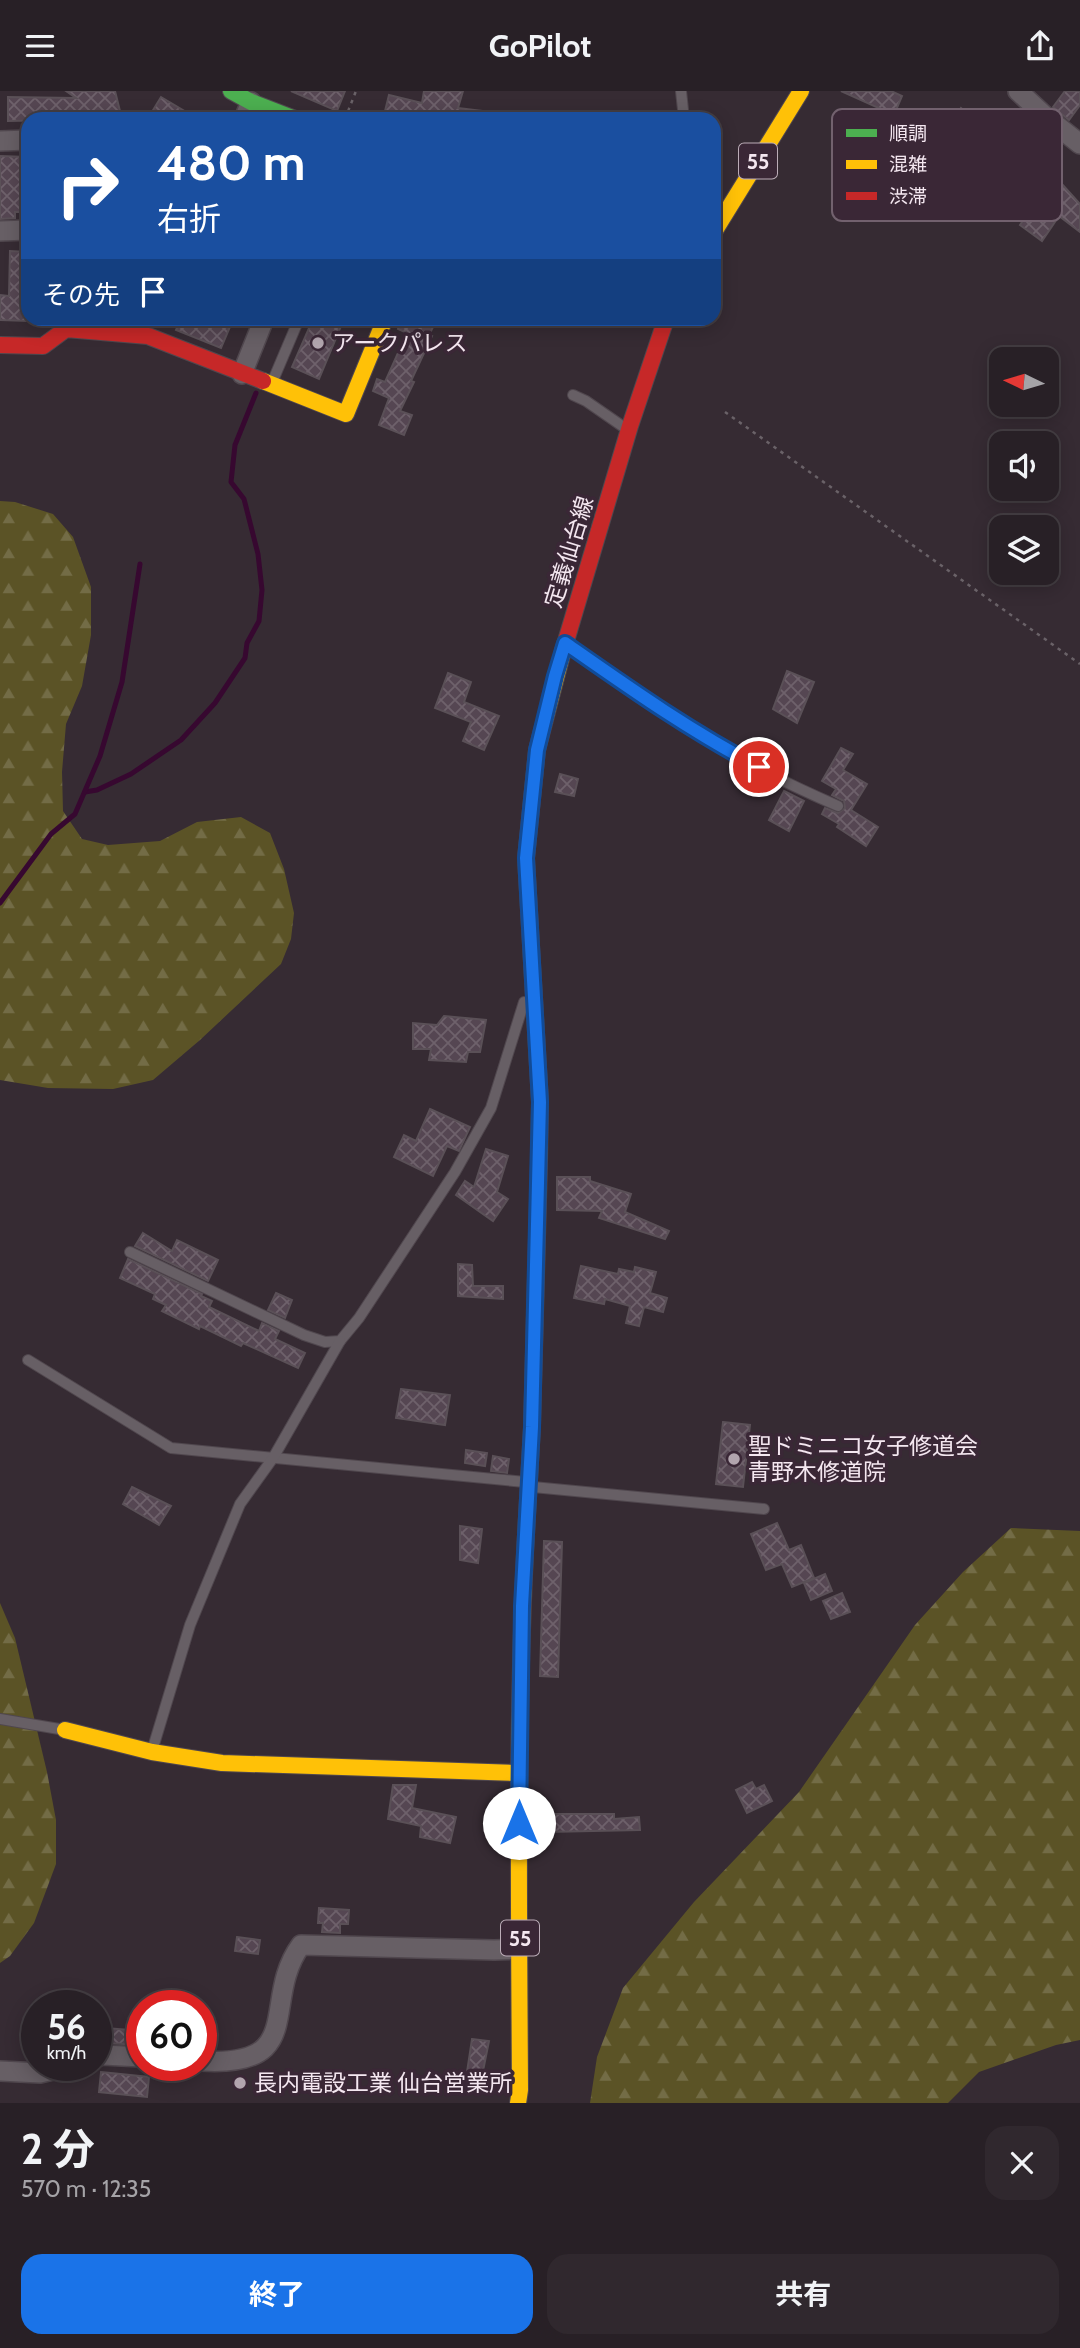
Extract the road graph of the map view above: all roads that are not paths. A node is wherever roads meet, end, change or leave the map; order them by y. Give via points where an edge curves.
1 (231, 91) edge
2 (681, 91) edge
3 (801, 91) edge
4 (1018, 91) edge
5 (1037, 109) edge
6 (247, 111) edge
7 (683, 112) edge
8 (1062, 130) edge
9 (0, 141) edge
10 (21, 141) edge
11 (1080, 144) edge
12 (721, 221) edge
13 (21, 230) edge
14 (0, 231) edge
15 (261, 326) edge
16 (296, 326) edge
17 (382, 326) edge
18 (664, 326) edge
19 (152, 327) edge
20 (0, 345) edge
21 (242, 374) junction
22 (271, 385) junction
23 (573, 395) dead end
24 (628, 431) junction
25 (565, 643) junction
26 (838, 806) dead end
27 (533, 976) junction
28 (130, 1252) dead end
29 (340, 1341) junction
30 (28, 1360) dead end
31 (273, 1458) junction
32 (529, 1484) junction
33 (764, 1509) dead end
34 (0, 1719) edge
35 (65, 1730) joint
36 (152, 1752) junction
37 (519, 1773) junction
38 (520, 1949) junction
39 (217, 2062) edge
40 (0, 2071) edge
41 (21, 2072) edge
42 (517, 2103) edge

1 - 6 main road
2 - 7 lane
3 - 12 main road, 55
4 - 5 street
8 - 11 street
9 - 10 street
13 - 14 street
15 - 21 street
16 - 22 lane
17 - 22 main road via 346,414
18 - 24 main road, 定義仙台線 / 55
19 - 20 main road via 66,328 43,346
19 - 21 main road
21 - 22 main road
23 - 24 lane
24 - 25 main road, 定義仙台線 / 55
25 - 26 lane via 711,742
25 - 27 main road, 定義仙台線 / 55 via 537,750 526,858
27 - 29 lane via 491,1108 455,1172
27 - 32 main road, 定義仙台線 / 55 via 540,1102
28 - 29 lane via 304,1335
29 - 31 lane
30 - 31 lane via 171,1448
31 - 32 lane
31 - 36 lane via 240,1503 190,1625
32 - 33 lane
32 - 37 main road, 定義仙台線 / 55
34 - 35 lane
35 - 36 main road
36 - 37 main road via 222,1763
37 - 38 main road, 定義仙台線 / 55
38 - 39 street via 301,1945 285,1979 274,2038 256,2055
38 - 42 main road, 定義仙台線 / 55
40 - 41 street

